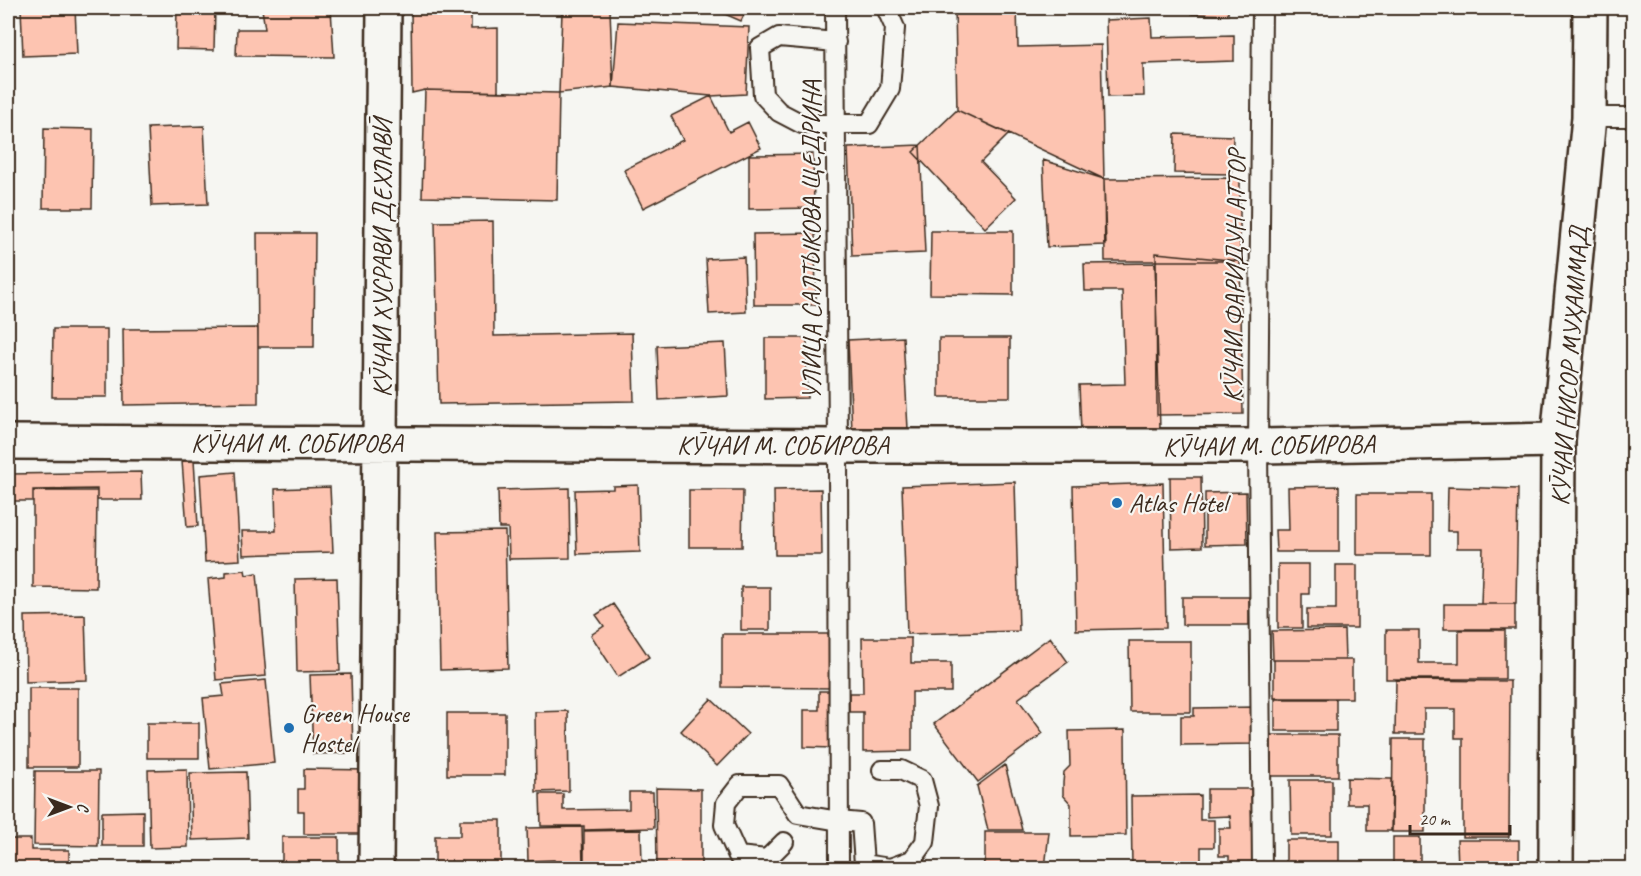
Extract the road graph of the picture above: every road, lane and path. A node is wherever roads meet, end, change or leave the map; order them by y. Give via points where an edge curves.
1 (384, 8) edge
2 (835, 8) edge
3 (886, 8) edge
4 (1262, 8) edge
5 (1590, 8) edge
6 (836, 42) junction
7 (1589, 117) junction
8 (1634, 117) edge
9 (836, 125) junction
10 (1558, 440) junction
11 (8, 442) edge
12 (381, 444) junction
13 (838, 446) junction
14 (1258, 446) junction
15 (882, 770) dead end
16 (839, 821) junction
17 (784, 842) dead end
18 (376, 868) edge
19 (839, 868) edge
20 (1263, 868) edge
21 (1556, 868) edge

1 - 12 street, КӮЧАИ ХУСРАВИ ДЕХЛАВӢ
2 - 6 lane, УЛИЦА САЛТЫКОВА ЩЕДРИНА
3 - 9 lane via 895,28 890,89 870,124
4 - 14 lane, КӮЧАИ ФАРИДУН АТТОР
5 - 7 street, КӮЧАИ НИСОР МУҲАММАД
6 - 9 lane, УЛИЦА САЛТЫКОВА ЩЕДРИНА
6 - 9 lane via 779,37 760,48 763,95 779,112 802,124
7 - 8 lane
7 - 10 street, КӮЧАИ НИСОР МУҲАММАД
9 - 13 lane, УЛИЦА САЛТЫКОВА ЩЕДРИНА
10 - 14 street, КӮЧАИ М. СОБИРОВА
10 - 21 street, КӮЧАИ НИСОР МУҲАММАД
11 - 12 street, КӮЧАИ М. СОБИРОВА
12 - 13 street, КӮЧАИ М. СОБИРОВА
12 - 18 street, КӮЧАИ ХУСРАВИ ДЕХЛАВӢ
13 - 14 street, КӮЧАИ М. СОБИРОВА
13 - 16 lane, УЛИЦА САЛТЫКОВА ЩЕДРИНА
14 - 20 lane, КӮЧАИ ФАРИДУН АТТОР
15 - 16 lane via 901,770 922,780 928,806 925,842 912,860 890,868 864,864 861,823
16 - 17 lane via 798,814 779,785 740,785 726,803 724,825 738,856 767,859
16 - 19 lane, УЛИЦА САЛТЫКОВА ЩЕДРИНА

